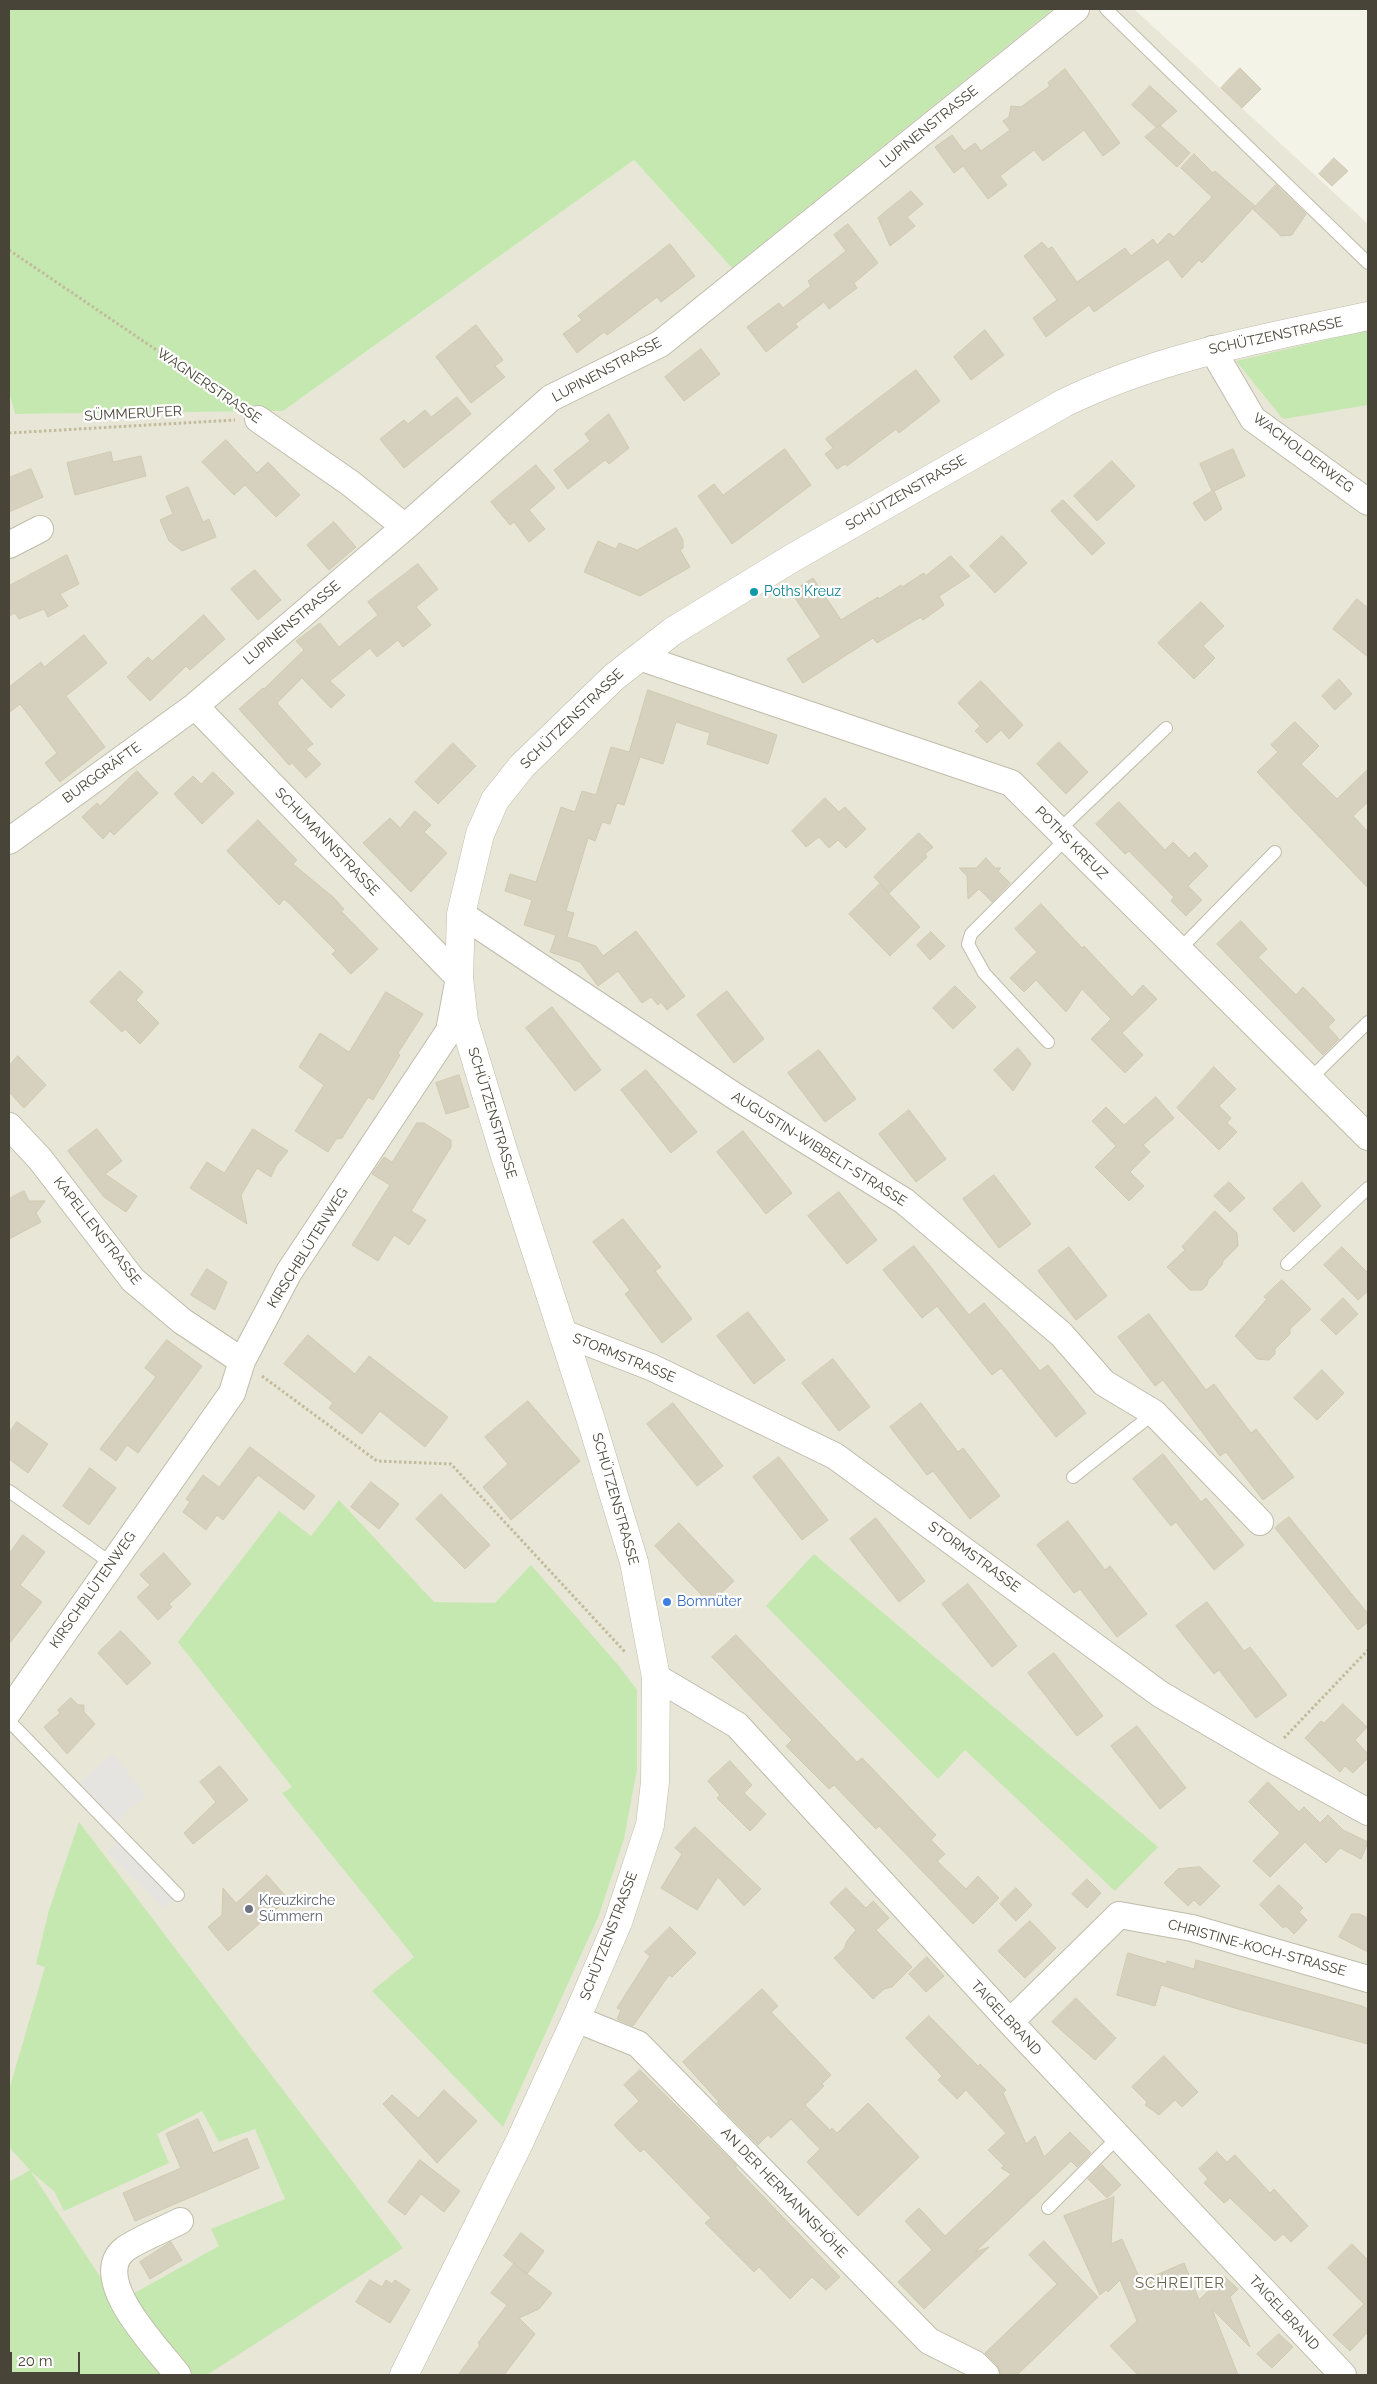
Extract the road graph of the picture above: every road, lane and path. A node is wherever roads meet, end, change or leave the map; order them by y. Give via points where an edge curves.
1 (1076, 9) edge
2 (1106, 9) edge
3 (9, 250) edge
4 (1368, 263) edge
5 (1368, 316) edge
6 (1212, 349) junction
7 (258, 419) junction
8 (9, 433) edge
9 (1368, 502) edge
10 (404, 527) junction
11 (40, 529) dead end
12 (9, 545) edge
13 (639, 657) junction
14 (194, 706) junction
15 (1166, 728) dead end
16 (1062, 835) junction
17 (9, 841) edge
18 (1275, 852) dead end
19 (460, 914) junction
20 (1179, 950) junction
21 (459, 978) junction
22 (1368, 1022) edge
23 (1048, 1042) dead end
24 (1310, 1079) junction
25 (9, 1126) edge
26 (1368, 1137) edge
27 (1368, 1188) edge
28 (1287, 1264) dead end
29 (563, 1333) junction
30 (242, 1361) junction
31 (1154, 1413) junction
32 (1073, 1477) dead end
33 (9, 1491) edge
34 (1260, 1522) dead end
35 (112, 1563) junction
36 (1368, 1650) edge
37 (627, 1654) dead end
38 (656, 1677) junction
39 (9, 1711) edge
40 (9, 1721) edge
41 (1266, 1756) junction
42 (1368, 1812) edge
43 (178, 1895) dead end
44 (1368, 1979) edge
45 (576, 2019) junction
46 (1010, 2022) junction
47 (1118, 2136) junction
48 (1048, 2208) dead end
49 (180, 2221) dead end
50 (178, 2375) edge
51 (404, 2375) edge
52 (986, 2375) edge
53 (1343, 2375) edge

1 - 10 street, LUPINENSTRASSE via 660,344 551,398
2 - 4 lane
3 - 7 path, WAGNERSTRASSE
5 - 6 street, SCHÜTZENSTRASSE
6 - 9 street, WACHOLDERWEG via 1253,419
6 - 13 street, SCHÜTZENSTRASSE via 1105,383 1064,403 794,557 673,631
7 - 8 path, SÜMMERUFER
7 - 10 street, WAGNERSTRASSE via 350,483
10 - 14 street, LUPINENSTRASSE
11 - 12 street
13 - 16 street, POTHS KREUZ via 1011,783
13 - 19 street, SCHÜTZENSTRASSE via 522,766 495,800 474,856
14 - 17 street, BURGGRÄFTE
14 - 21 street, SCHUMANNSTRASSE
15 - 16 lane
16 - 20 street, POTHS KREUZ
16 - 23 lane via 971,934 968,944 984,973
18 - 20 lane
19 - 21 street, SCHÜTZENSTRASSE
19 - 31 street, AUGUSTIN-WIBBELT-STRASSE via 736,1097 904,1201 1061,1334 1104,1383
20 - 24 street, POTHS KREUZ
21 - 29 street, SCHÜTZENSTRASSE via 464,1021
21 - 30 street, KIRSCHBLÜTENWEG via 449,1031 289,1272
22 - 24 lane
24 - 26 street, POTHS KREUZ
25 - 30 street, KAPELLENSTRASSE via 40,1159 133,1280 182,1321
27 - 28 lane
29 - 38 street, SCHÜTZENSTRASSE via 634,1562
29 - 41 street, STORMSTRASSE via 652,1367 835,1456 1160,1694
30 - 35 street, KIRSCHBLÜTENWEG via 232,1393
30 - 37 path via 377,1461 451,1464
31 - 32 lane
31 - 34 street, AUGUSTIN-WIBBELT-STRASSE
33 - 35 lane
35 - 39 street, KIRSCHBLÜTENWEG
36 - 41 path
38 - 45 street, SCHÜTZENSTRASSE via 655,1782 650,1825 618,1922
38 - 46 street, TAIGELBRAND via 737,1725
40 - 43 lane
41 - 42 street, STORMSTRASSE
44 - 46 street, CHRISTINE-KOCH-STRASSE via 1192,1928 1119,1915
45 - 51 street, SCHÜTZENSTRASSE
45 - 52 street, AN DER HERMANNSHÖHE via 638,2044 929,2341 976,2364
46 - 47 street, TAIGELBRAND
47 - 48 lane
47 - 53 street, TAIGELBRAND
49 - 50 street via 125,2250 115,2262 114,2280 122,2303

